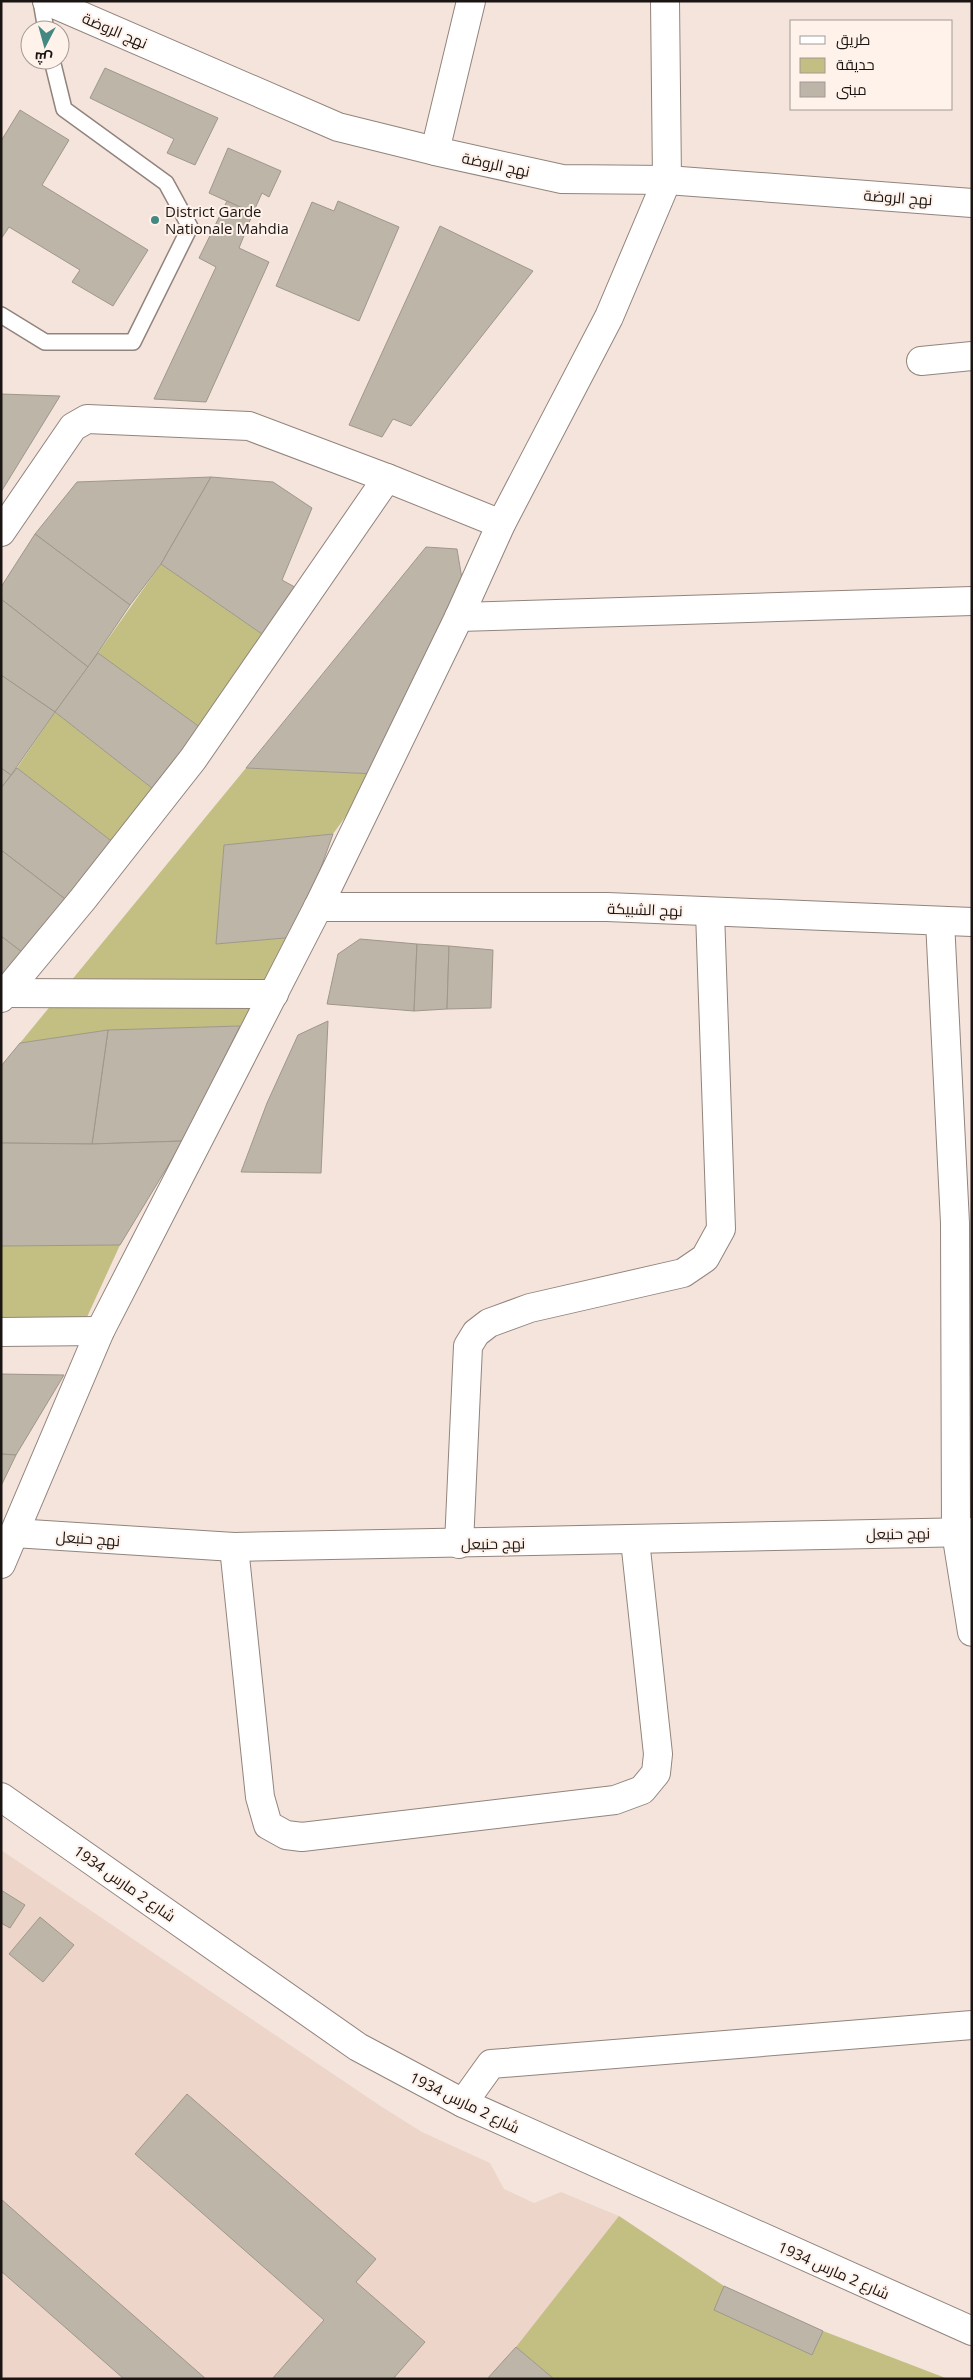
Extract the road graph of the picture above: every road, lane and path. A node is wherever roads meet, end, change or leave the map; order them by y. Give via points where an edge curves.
1 (41, 1) edge
2 (47, 1) edge
3 (471, 1) edge
4 (665, 1) edge
5 (44, 20) edge
6 (54, 70) edge
7 (435, 151) junction
8 (668, 180) junction
9 (972, 203) edge
10 (1, 316) edge
11 (972, 356) edge
12 (921, 361) dead end
13 (387, 478) junction
14 (501, 524) junction
15 (1, 532) edge
16 (972, 601) edge
17 (459, 617) junction
18 (318, 907) junction
19 (710, 912) junction
20 (940, 921) junction
21 (972, 922) edge
22 (274, 994) junction
23 (3, 995) edge
24 (100, 1331) junction
25 (1, 1332) edge
26 (964, 1532) edge
27 (14, 1533) junction
28 (636, 1540) junction
29 (459, 1544) junction
30 (234, 1548) junction
31 (1, 1564) edge
32 (972, 1632) edge
33 (1, 1797) edge
34 (972, 2024) edge
35 (463, 2103) junction
36 (972, 2331) edge

1 - 5 lane
2 - 7 street, نهج الروضة via 338,127
3 - 7 street
4 - 8 street
6 - 10 lane via 64,109 166,183 190,227 133,342 46,342
7 - 8 street, نهج الروضة via 562,179
8 - 9 street, نهج الروضة
8 - 14 street via 610,316
11 - 12 street
13 - 14 street
13 - 15 street via 249,426 87,419 73,427
13 - 23 street via 193,759
14 - 17 street
16 - 17 street
17 - 18 street
18 - 19 street, نهج الشبيكة via 608,907
18 - 22 street
19 - 20 street, نهج الشبيكة
19 - 29 street via 722,1229 705,1258 683,1273 530,1308 489,1324 476,1333 468,1346
20 - 21 street, نهج الشبيكة
20 - 26 street via 955,1223
22 - 23 street
22 - 24 street
24 - 25 street
24 - 27 street
26 - 28 street, نهج حنبعل
26 - 32 street
27 - 30 street, نهج حنبعل
27 - 31 street
28 - 29 street, نهج حنبعل
28 - 30 street via 658,1754 656,1773 642,1790 615,1800 302,1837 286,1835 268,1825 260,1797
29 - 30 street, نهج حنبعل
33 - 35 street, شارع 2 مارس 1934 via 358,2047
34 - 35 street via 491,2064
35 - 36 street, شارع 2 مارس 1934

